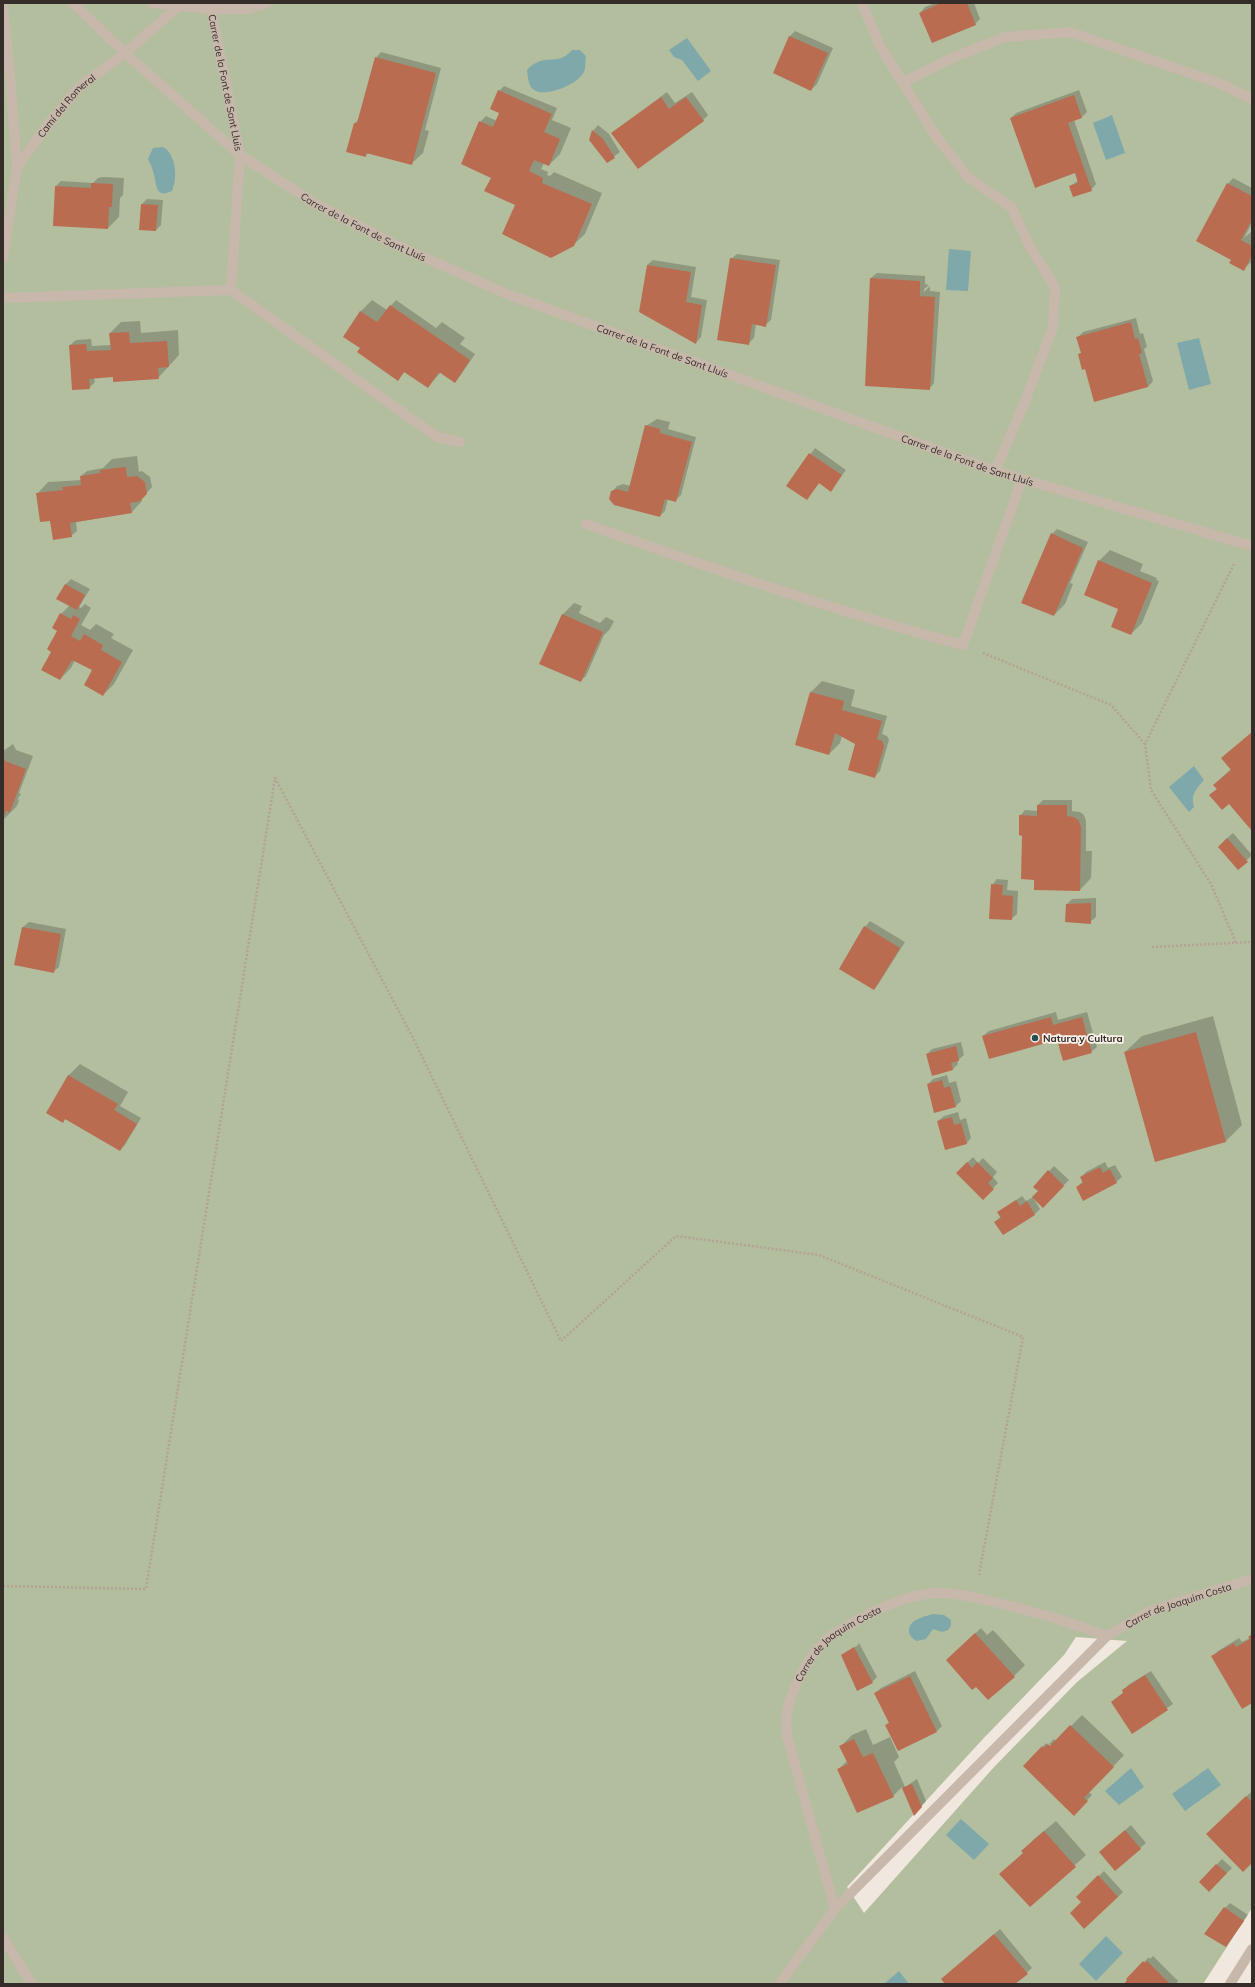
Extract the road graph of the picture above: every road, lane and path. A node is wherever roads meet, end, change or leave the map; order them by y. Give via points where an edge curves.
1 (73, 3) edge
2 (153, 3) edge
3 (267, 3) edge
4 (862, 3) edge
5 (179, 5) edge
6 (3, 6) edge
7 (211, 9) junction
8 (125, 53) junction
9 (902, 82) junction
10 (1252, 100) edge
11 (240, 155) junction
12 (17, 167) junction
13 (3, 258) edge
14 (231, 290) junction
15 (3, 298) edge
16 (460, 442) dead end
17 (995, 471) junction
18 (1022, 479) junction
19 (586, 524) dead end
20 (1248, 545) edge
21 (963, 645) junction
22 (1145, 744) junction
23 (1252, 942) edge
24 (1236, 943) junction
25 (1152, 947) dead end
26 (1252, 1579) edge
27 (3, 1586) edge
28 (975, 1597) junction
29 (1107, 1636) junction
30 (835, 1909) junction
31 (3, 1938) edge
32 (1252, 1949) edge
33 (32, 1984) edge
34 (779, 1984) edge
35 (1230, 1984) edge

1 - 8 street, Carrer de la Font de Sant Lluís
2 - 5 street
3 - 7 street via 248,9
4 - 9 street via 880,46
5 - 7 street
5 - 8 street, Camí del Romeral
6 - 12 street, Camí del Romeral
7 - 11 street, Carrer de la Font de Sant Lluis
8 - 11 street, Carrer de la Font de Sant Lluís
8 - 12 street, Camí del Romeral via 78,88
9 - 10 street via 1005,37 1070,32 1219,83
9 - 17 street via 935,135 969,178 1012,208 1030,247 1055,287 1053,327
11 - 14 street, Carrer de la Font de Sant Lluis
11 - 17 street, Carrer de la Font de Sant Lluís via 316,204 394,244 507,294
12 - 13 street, Camí del Romeral
14 - 15 street
14 - 16 street via 437,437
17 - 18 street, Carrer de la Font de Sant Lluís
18 - 20 street, Carrer de la Font de Sant Lluís
18 - 21 street
19 - 21 street via 752,582
20 - 22 path
21 - 22 path via 1111,705
22 - 24 path via 1151,790 1211,884
23 - 24 path
24 - 25 path
26 - 29 street, Carrer de Joaquim Costa via 1151,1611
27 - 28 path via 146,1589 275,778 413,1038 561,1341 676,1236 819,1255 1023,1337
28 - 29 street, Carrer de Joaquim Costa via 1054,1617
28 - 30 street, Carrer de Joaquim Costa via 943,1593 896,1600 826,1640 807,1664 793,1692 786,1713 787,1736
29 - 30 street, Carrer de Joaquim Costa
30 - 34 street, Carrer de Joaquim Costa
31 - 33 street
32 - 35 street

